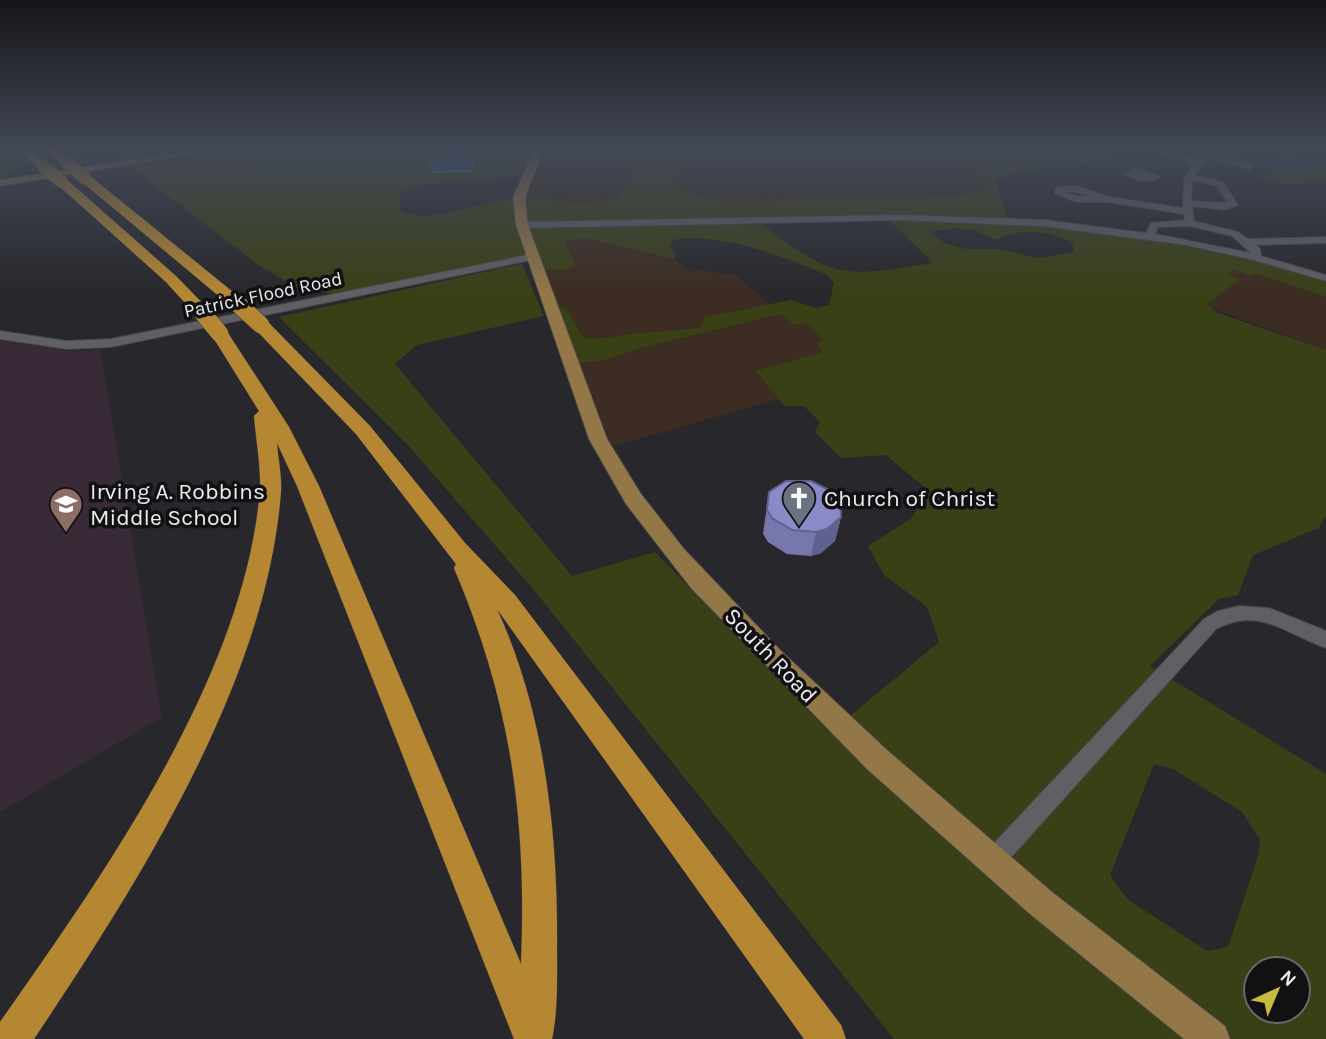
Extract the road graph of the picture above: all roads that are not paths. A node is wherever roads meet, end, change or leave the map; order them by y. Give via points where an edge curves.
1 (80, 197) edge
2 (109, 197) edge
3 (519, 197) edge
4 (1186, 197) edge
5 (1229, 197) edge
6 (1108, 200) dead end
7 (1187, 207) junction
8 (1190, 223) junction
9 (522, 225) junction
10 (1150, 234) junction
11 (1321, 240) edge
12 (1249, 242) junction
13 (1326, 247) edge
14 (1256, 256) junction
15 (532, 257) junction
16 (1326, 278) edge
17 (238, 304) joint
18 (202, 312) joint
19 (0, 335) edge
20 (259, 396) junction
21 (457, 550) junction
22 (1326, 640) edge
23 (991, 863) junction
24 (11, 1039) edge
25 (533, 1039) edge
26 (827, 1039) edge
27 (1212, 1039) edge

1 - 18 highway
2 - 17 highway
3 - 9 main road, South Road
4 - 7 street
5 - 7 street via 1233,203 1224,207
6 - 7 street
7 - 8 street
8 - 10 street via 1154,225
8 - 12 street
9 - 10 street via 895,216
9 - 15 main road, South Road
10 - 14 street
11 - 12 street
11 - 13 street
12 - 14 street
14 - 16 street
15 - 19 street, Patrick Flood Road via 111,343 67,345
15 - 23 main road, South Road via 598,439 650,523 811,697
17 - 21 highway, bridge via 363,430
18 - 20 highway, bridge
20 - 24 highway via 271,448 271,489 254,579 231,653 149,825
20 - 25 highway via 308,485
21 - 25 highway via 495,630 526,739 539,857
21 - 26 highway via 506,601
22 - 23 street via 1257,613 1237,612 1216,620
23 - 27 main road, South Road

